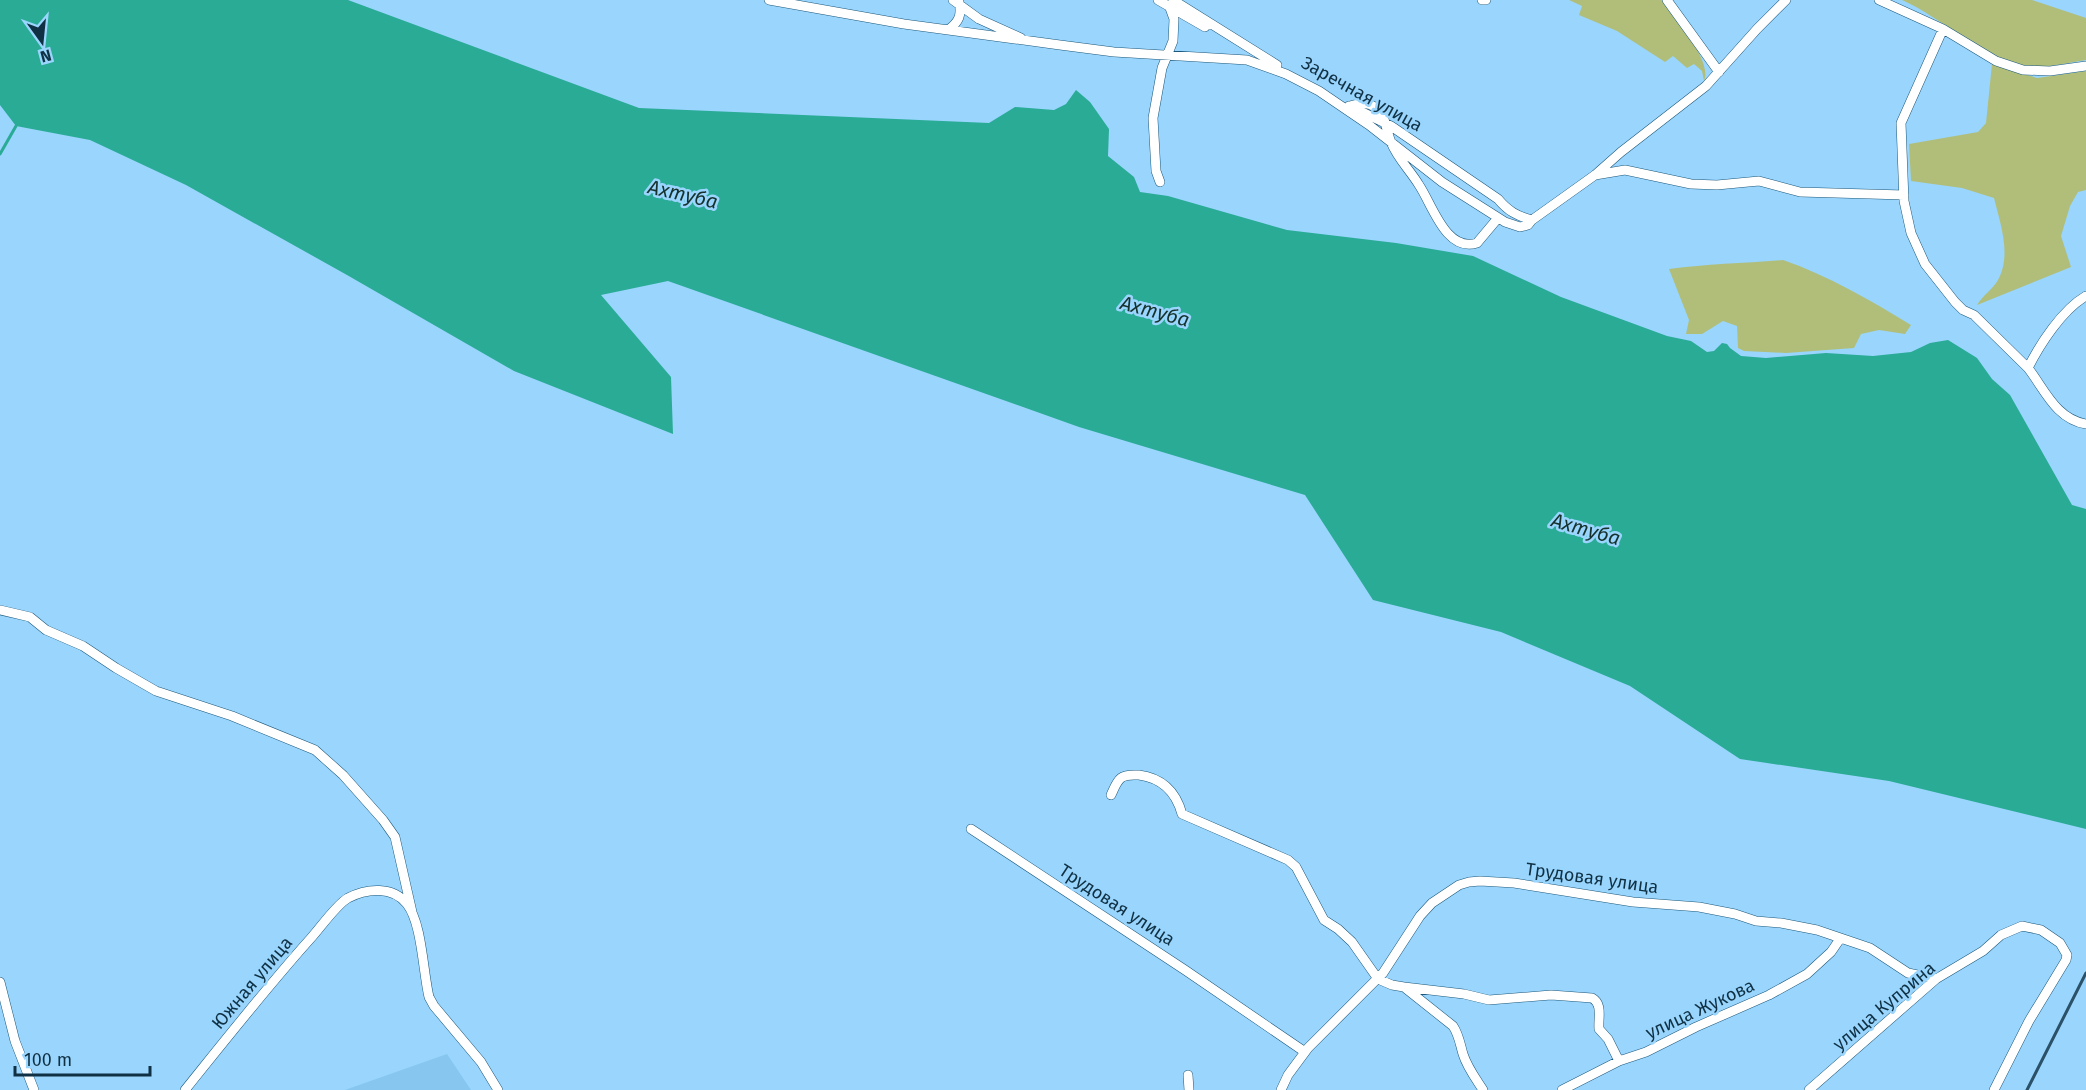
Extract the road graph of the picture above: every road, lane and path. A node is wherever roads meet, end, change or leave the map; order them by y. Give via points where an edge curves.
1 (769, 0) edge
2 (1158, 0) edge
3 (1668, 0) edge
4 (1786, 0) edge
5 (1879, 0) edge
6 (957, 1) edge
7 (1171, 4) edge
8 (1943, 29) junction
9 (948, 30) junction
10 (1028, 41) junction
11 (1167, 55) junction
12 (2086, 66) edge
13 (1719, 72) junction
14 (1319, 91) junction
15 (1347, 106) junction
16 (1385, 123) junction
17 (1391, 142) junction
18 (1594, 175) junction
19 (1160, 182) dead end
20 (1904, 195) junction
21 (1498, 218) junction
22 (1532, 220) junction
23 (2086, 296) edge
24 (2028, 368) junction
25 (2086, 424) edge
26 (0, 610) edge
27 (1111, 795) dead end
28 (970, 829) dead end
29 (412, 912) junction
30 (1840, 939) junction
31 (1378, 979) junction
32 (1936, 979) junction
33 (0, 982) edge
34 (1404, 987) junction
35 (1305, 1052) junction
36 (1619, 1061) junction
37 (1188, 1075) dead end
38 (34, 1090) edge
39 (185, 1090) edge
40 (498, 1090) edge
41 (1189, 1090) edge
42 (1281, 1090) edge
43 (1483, 1090) edge
44 (1562, 1090) edge
45 (1809, 1090) edge
46 (1994, 1090) edge

1 - 9 street
2 - 7 street, Заречная улица
3 - 13 street
4 - 13 street
5 - 8 street
6 - 9 street via 960,17
6 - 10 street via 979,19
7 - 11 street via 1174,29
7 - 14 street, Заречная улица
8 - 12 street via 1996,61 2023,70
8 - 20 street via 1901,123
9 - 10 street
10 - 11 street
11 - 14 street via 1248,60
11 - 19 street via 1153,118
13 - 18 street via 1707,86
14 - 15 street, Заречная улица
15 - 16 street, Заречная улица
15 - 17 street
16 - 17 street
16 - 22 street, Заречная улица via 1470,179 1506,209
17 - 21 street via 1442,182
17 - 21 street via 1451,237 1465,244 1477,243
18 - 20 street via 1625,170 1691,184 1759,181 1800,192
18 - 22 street
20 - 24 street via 1911,233 1925,264 1955,302 1974,315
21 - 22 street via 1520,227
23 - 24 street via 2061,318
24 - 25 street via 2063,414
26 - 29 street via 30,617 46,630 83,646 156,691 232,716 315,750 343,775 395,837
27 - 31 street via 1124,776 1156,778 1173,792 1182,814 1288,860 1296,867 1324,920 1352,942
28 - 35 street, Трудовая улица
29 - 39 street, Южная улица via 389,891 375,890 346,899 270,984
29 - 40 street via 429,997 481,1062
30 - 31 street, Трудовая улица via 1817,930 1699,907 1480,880 1459,885 1432,903
30 - 32 street, Трудовая улица via 1870,948 1908,973
30 - 36 street, улица Жукова via 1807,974 1646,1052
31 - 34 street
31 - 35 street, Трудовая улица
32 - 45 street, улица Куприна
32 - 46 street, улица Куприна via 1983,951 2001,935 2022,926 2053,937 2067,955
33 - 38 street via 15,1041
34 - 36 street via 1490,1000 1551,995 1592,998 1599,1007 1599,1029
34 - 43 street via 1453,1026 1466,1061
35 - 42 street, Трудовая улица
36 - 44 street, улица Жукова
37 - 41 street

